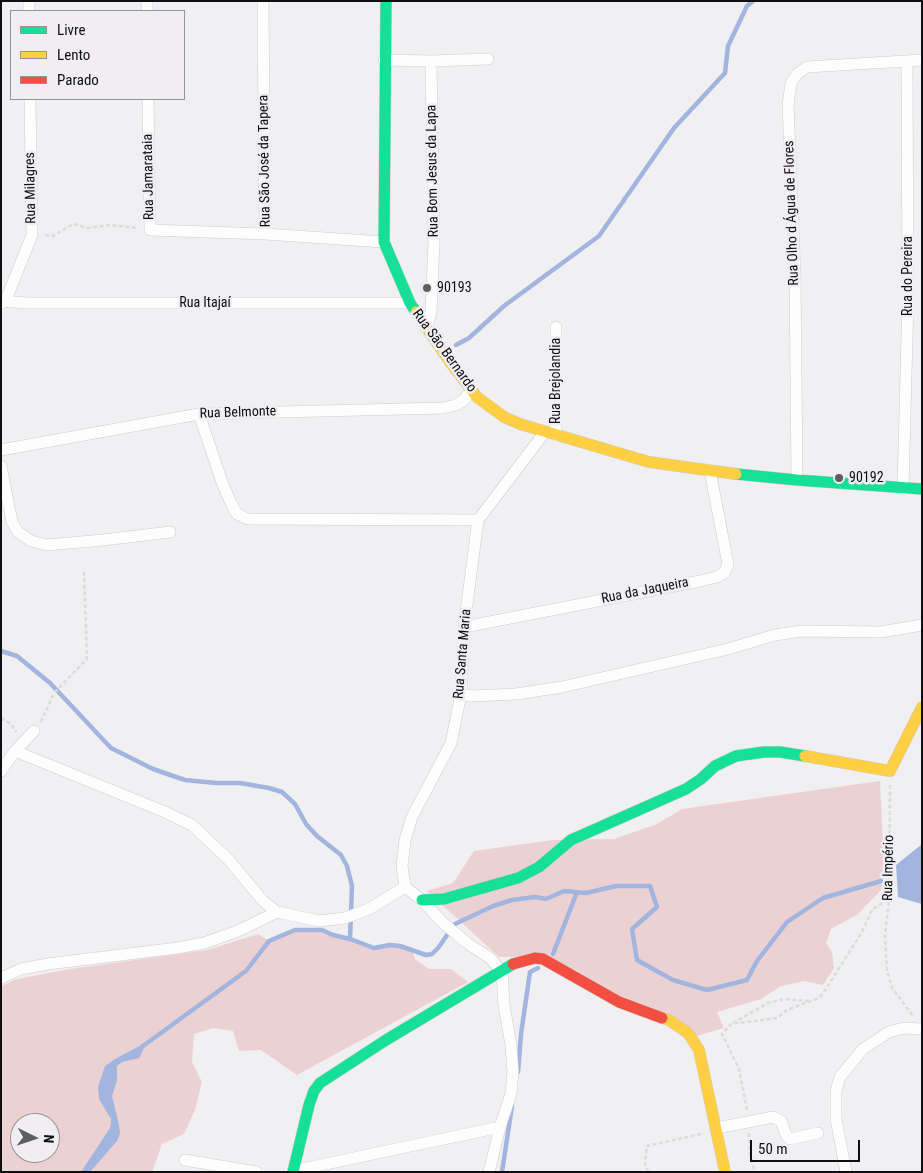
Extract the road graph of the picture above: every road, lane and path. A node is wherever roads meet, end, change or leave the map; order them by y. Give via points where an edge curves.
1 (263, 1) edge
2 (386, 1) edge
3 (488, 59) dead end
4 (384, 60) junction
5 (922, 60) edge
6 (431, 61) junction
7 (908, 62) junction
8 (30, 100) edge
9 (148, 100) edge
10 (150, 230) junction
11 (266, 234) junction
12 (32, 235) junction
13 (384, 242) junction
14 (3, 302) edge
15 (410, 303) junction
16 (556, 327) dead end
17 (426, 328) junction
18 (471, 390) junction
19 (199, 414) junction
20 (550, 434) junction
21 (1, 450) edge
22 (1, 466) edge
23 (710, 471) junction
24 (797, 480) junction
25 (903, 489) junction
26 (922, 490) edge
27 (478, 520) junction
28 (170, 532) dead end
29 (84, 570) dead end
30 (922, 626) edge
31 (464, 627) junction
32 (461, 694) junction
33 (922, 707) edge
34 (1, 718) edge
35 (34, 731) joint
36 (19, 747) junction
37 (890, 771) junction
38 (1, 772) edge
39 (405, 887) junction
40 (422, 900) junction
41 (889, 900) junction
42 (277, 912) junction
43 (502, 972) junction
44 (1, 978) edge
45 (813, 1000) junction
46 (731, 1024) junction
47 (920, 1025) edge
48 (749, 1121) junction
49 (500, 1127) junction
50 (717, 1128) junction
51 (818, 1133) dead end
52 (185, 1160) dead end
53 (20, 1167) dead end
54 (1, 1171) edge
55 (293, 1171) edge
56 (256, 1172) edge
57 (489, 1172) edge
58 (648, 1172) edge
59 (725, 1172) edge
60 (755, 1172) edge
61 (846, 1172) edge

1 - 11 street, Rua São José da Tapera
2 - 4 street, Rua São Bernardo
3 - 6 street
4 - 6 street
4 - 13 street, Rua São Bernardo
5 - 7 street, Rua Olho d Água de Flores
6 - 17 street, Rua Bom Jesus da Lapa via 434,242 431,313
7 - 24 street, Rua Olho d Água de Flores via 807,67 796,74 791,83 788,105 795,274
7 - 25 street, Rua do Pereira via 908,298
8 - 12 street, Rua Milagres
9 - 10 street, Rua Jamarataia
10 - 11 street, Rua Jamarataia
10 - 12 path via 110,225 88,228 73,224 53,236
11 - 13 street, Rua São José da Tapera
12 - 14 street, Rua Milagres
13 - 15 street, Rua São Bernardo
14 - 15 street, Rua Itajaí
15 - 17 street, Rua São Bernardo
16 - 20 street, Rua Brejolandia
17 - 18 street, Rua São Bernardo
18 - 19 street, Rua Belmonte via 456,405 442,408
18 - 20 street, Rua São Bernardo via 504,417
19 - 21 street, Rua Belmonte
19 - 27 street via 231,503 237,514 248,519
20 - 23 street, Rua São Bernardo via 649,462
20 - 27 street, Rua Santa Maria
22 - 28 street via 12,522 18,532 31,541 56,544
23 - 24 street, Rua São Bernardo
23 - 31 street, Rua da Jaqueira via 728,564 718,577
24 - 25 street, Rua São Bernardo
25 - 26 street, Rua São Bernardo
27 - 31 street, Rua Santa Maria
29 - 35 path via 87,659 54,693
30 - 32 street via 881,632 801,631 562,687 516,694
31 - 32 street, Rua Santa Maria
32 - 39 street, Rua Santa Maria via 451,743 410,825 402,866
33 - 37 street
34 - 36 path via 11,724
35 - 36 street
36 - 38 street
36 - 42 street via 192,825
37 - 40 street via 780,752 736,756 715,766 686,789 571,840 539,867 518,878 444,899
37 - 41 path, Rua Império
39 - 40 street
39 - 42 street via 369,909 345,918 319,921
40 - 43 street
41 - 45 path via 872,910 824,992
41 - 47 path, Rua Império via 884,935 887,971 892,988
42 - 44 street via 204,943 48,964 21,969
43 - 49 street via 513,1071 511,1094
43 - 50 street via 517,962 543,959 619,1002 679,1026 699,1050
43 - 55 street via 320,1083 309,1105
45 - 46 path via 787,1010 777,1018
45 - 46 path via 784,999 768,1003
46 - 48 path via 722,1034 738,1069
47 - 61 street via 889,1032 863,1049 840,1077 836,1091 836,1119
48 - 50 street
48 - 51 street via 773,1117 781,1121 790,1139
48 - 60 path via 750,1154
49 - 55 street
49 - 57 street
50 - 58 path via 647,1146 645,1163
50 - 59 street
52 - 56 street
53 - 54 path

